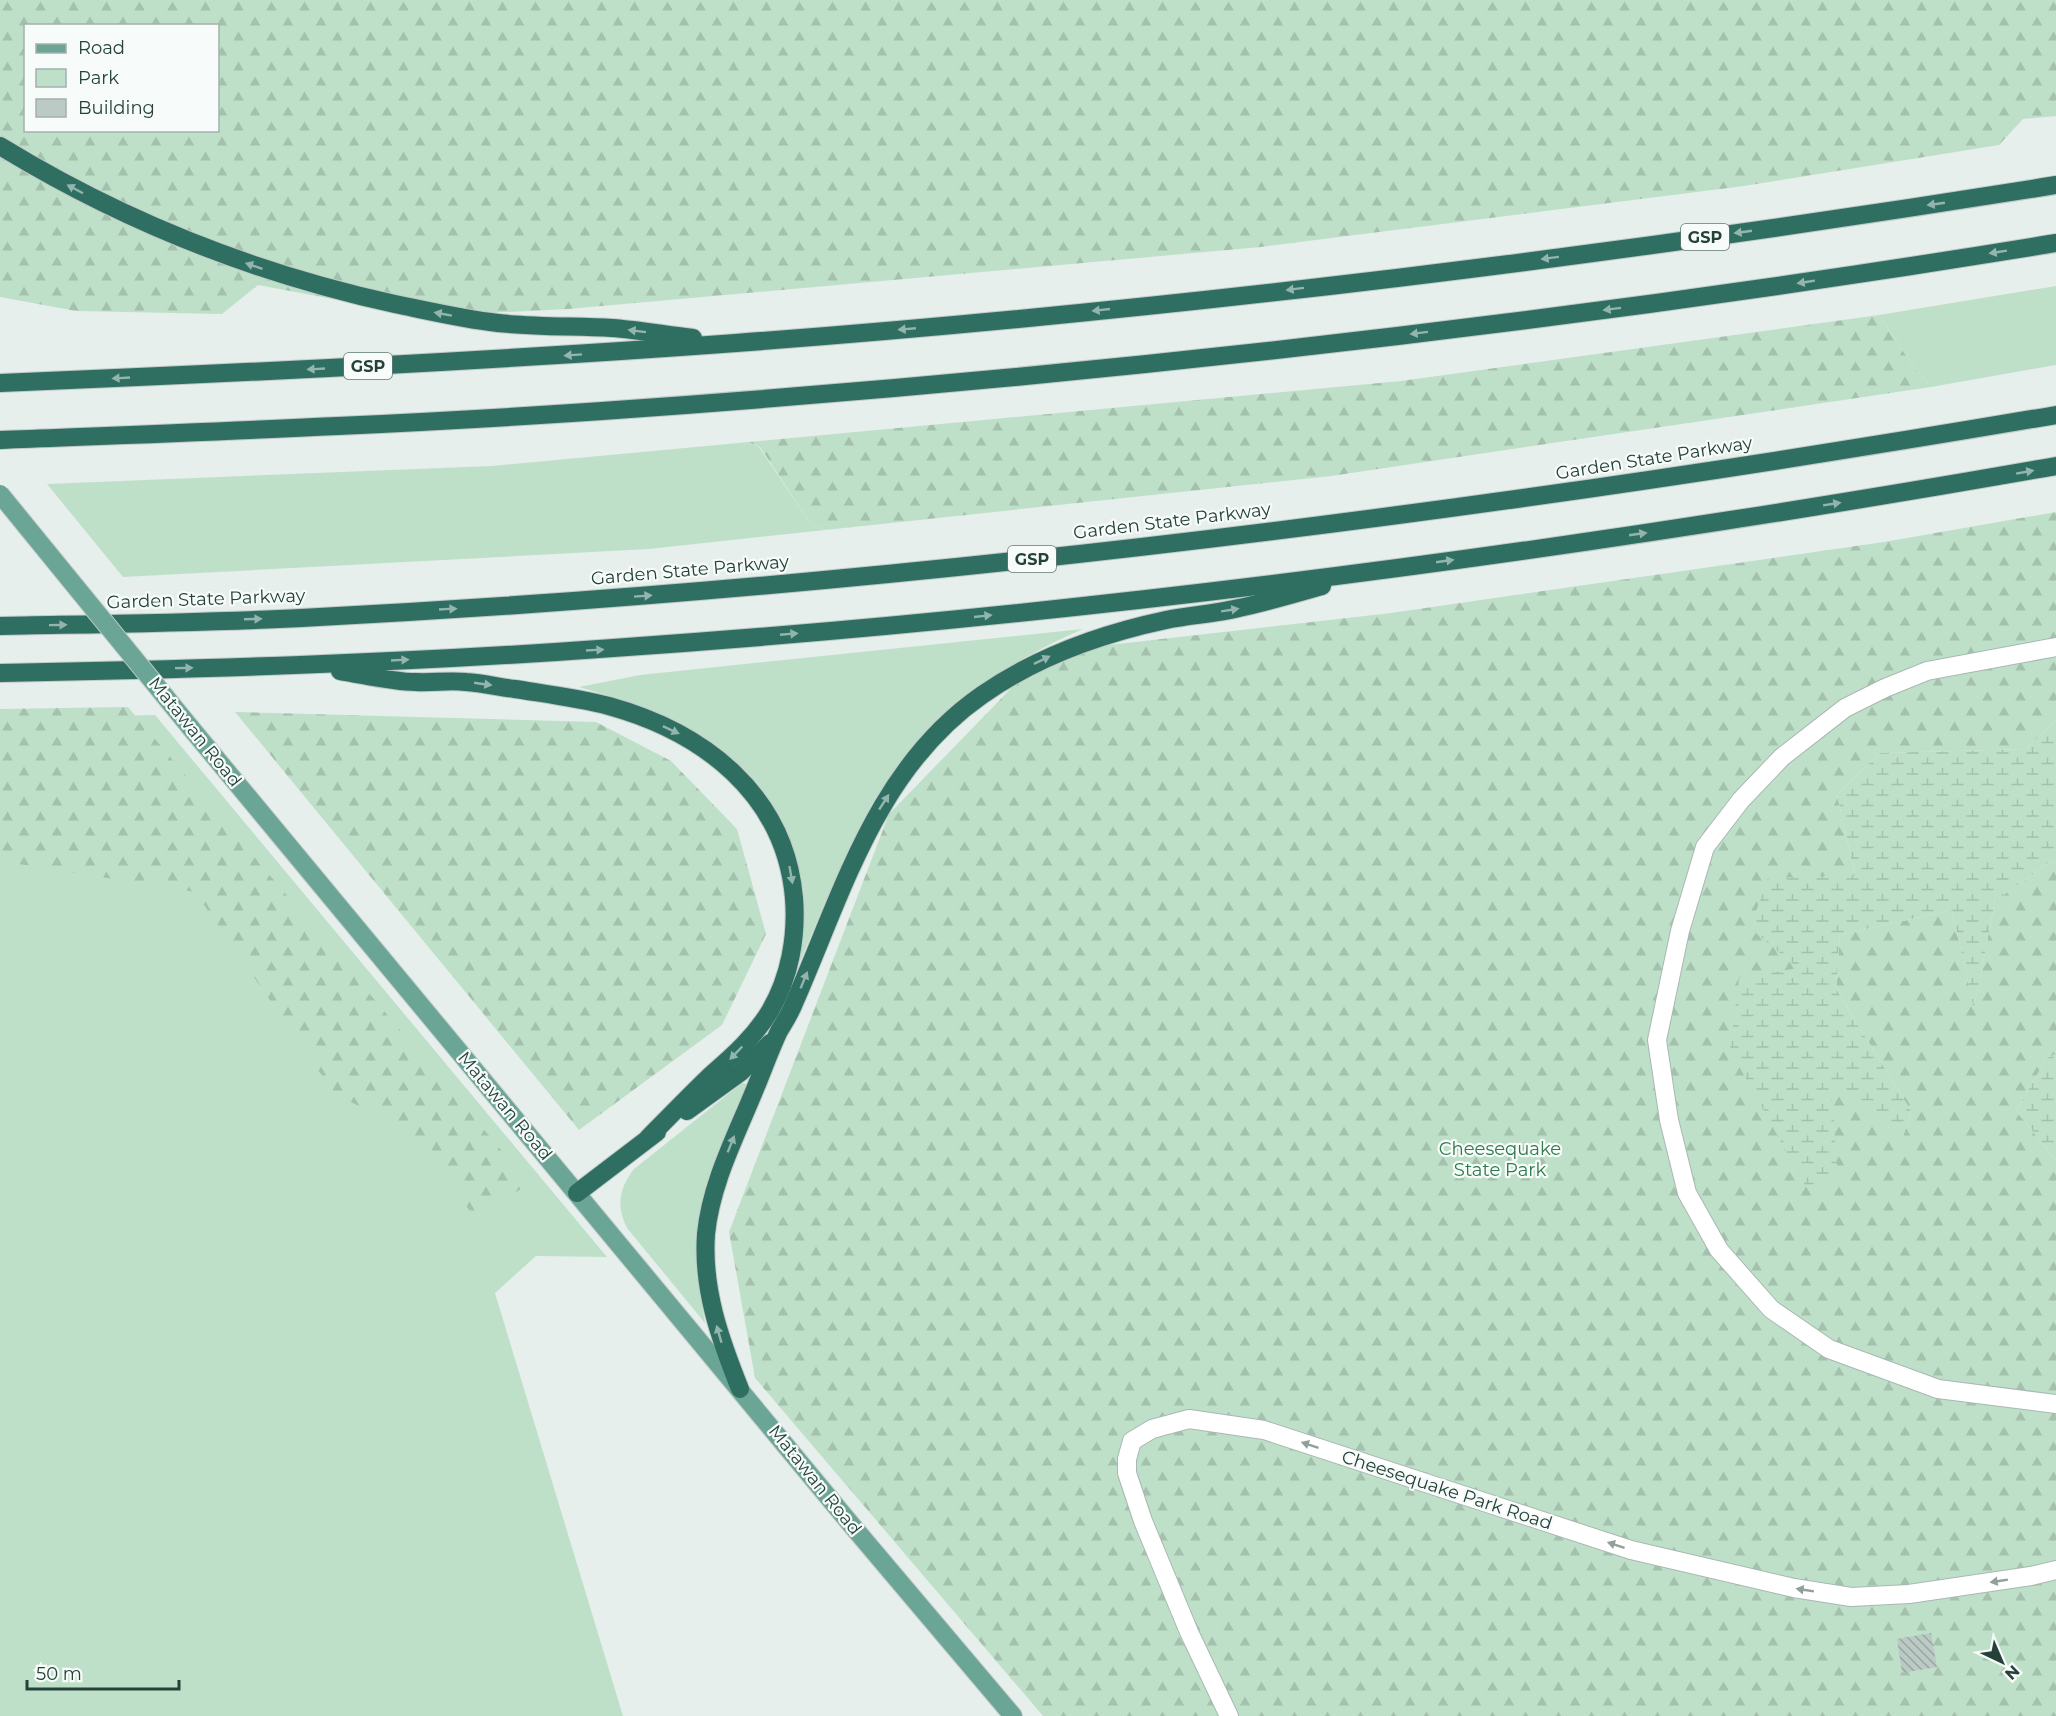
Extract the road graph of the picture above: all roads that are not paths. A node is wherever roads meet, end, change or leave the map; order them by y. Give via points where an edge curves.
1 (0, 146) edge
2 (2056, 185) edge
3 (2056, 243) edge
4 (736, 343) junction
5 (0, 383) edge
6 (2056, 414) edge
7 (0, 440) edge
8 (2056, 466) edge
9 (0, 494) edge
10 (1387, 569) junction
11 (0, 626) edge
12 (2056, 647) edge
13 (300, 664) junction
14 (0, 672) edge
15 (779, 1032) junction
16 (648, 1138) junction
17 (577, 1193) junction
18 (740, 1389) junction
19 (2056, 1404) edge
20 (2056, 1570) edge
21 (1013, 1716) edge
22 (1229, 1716) edge

4 -> 1 highway via 612,328 498,323 328,288 262,269 162,231 78,191
2 -> 4 highway, GSP via 1418,274 1078,313
3 -> 7 highway via 1614,308 1053,373 578,412
4 -> 5 highway, GSP via 429,363
11 -> 6 highway, Garden State Parkway / GSP via 310,617 845,579 1528,498
10 -> 8 highway via 1718,522
9 - 17 main road, Matawan Road, bridge
13 -> 10 highway via 600,649 766,636 1072,607
15 -> 10 highway via 880,807 924,747 961,711 1044,659 1092,640 1169,620 1237,609
12 - 19 street via 1927,671 1906,679 1845,708 1782,757 1704,847 1680,931 1657,1040 1669,1120 1687,1194 1719,1250 1771,1309 1829,1349 1938,1389
14 -> 13 highway
13 -> 16 highway via 416,682 490,685 608,706 655,722 697,744 729,769 759,801 781,841 793,888 794,933 787,971 759,1027
15 - 16 highway via 741,1072
18 -> 15 highway via 722,1344 712,1304 706,1232 725,1160
16 - 17 highway
17 - 18 main road, Matawan Road
18 - 21 main road, Matawan Road
20 -> 22 street, Cheesequake Park Road via 1909,1594 1851,1597 1794,1588 1631,1550 1264,1430 1189,1419 1152,1430 1132,1441 1127,1473 1189,1632

